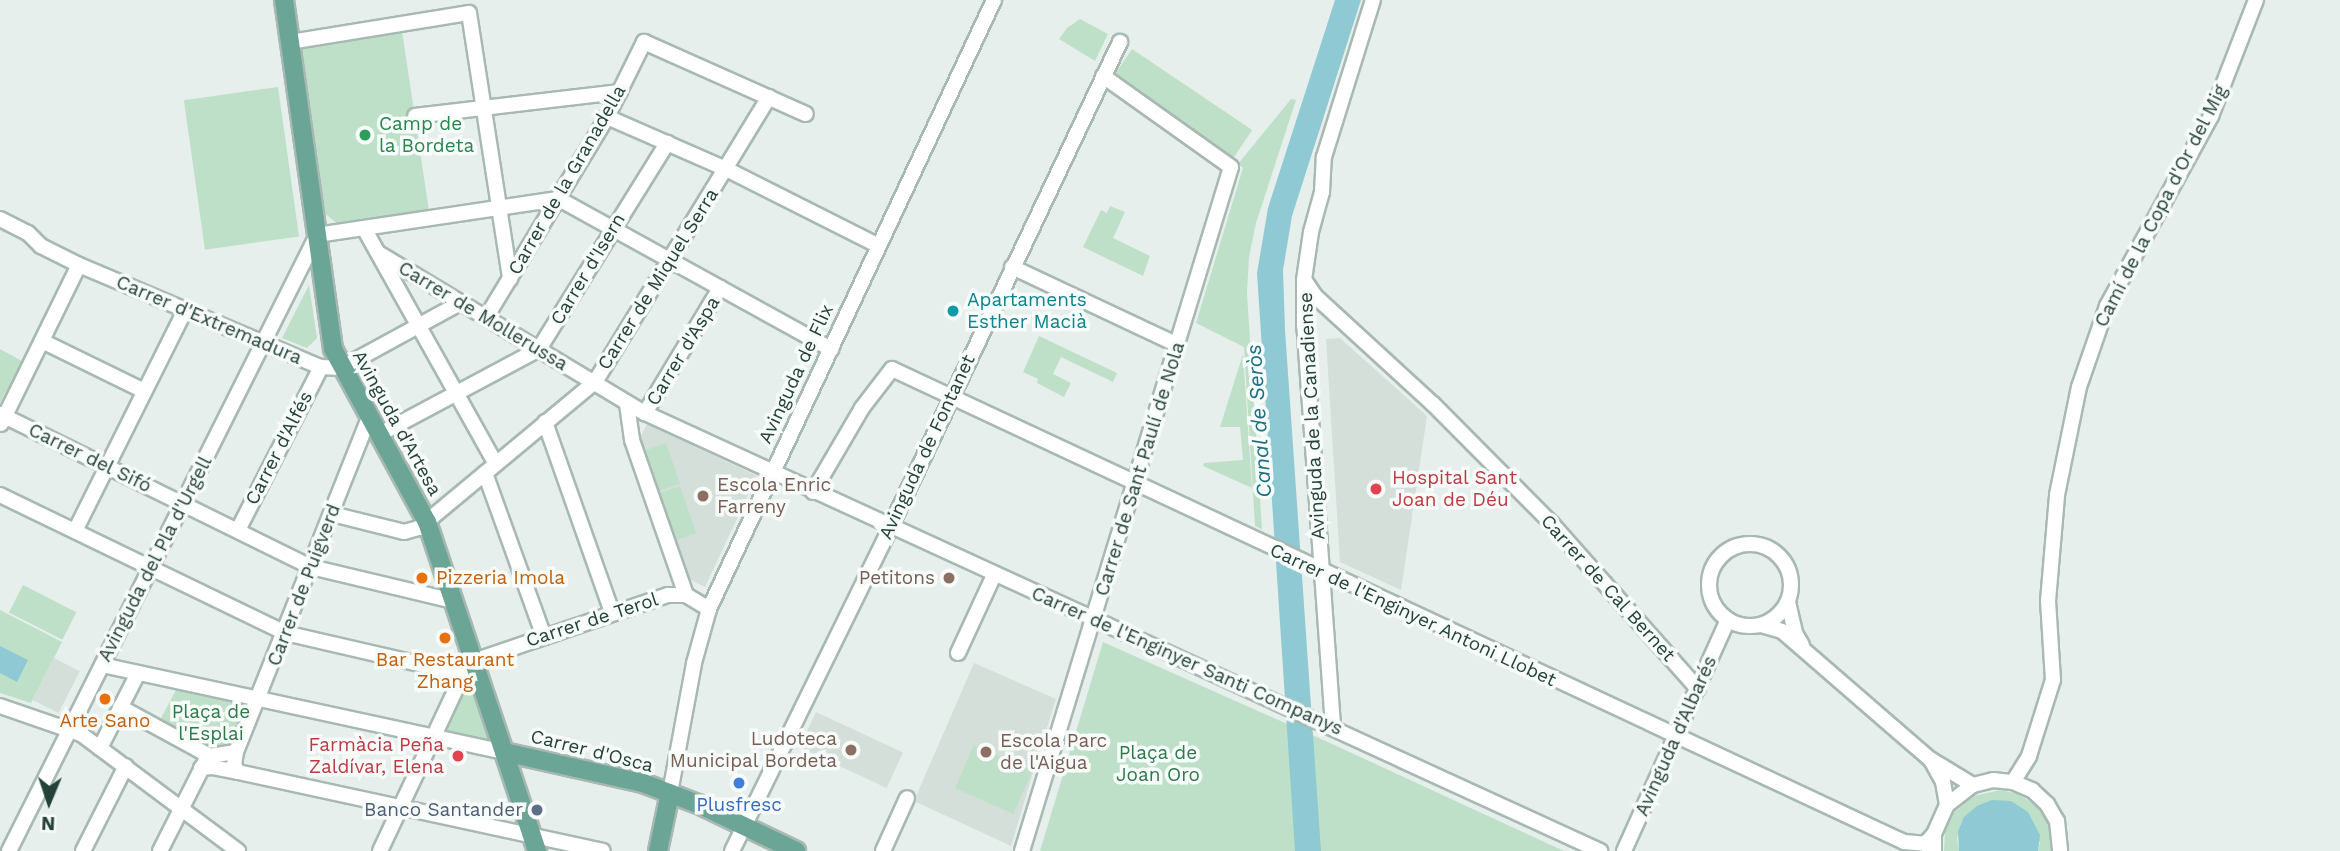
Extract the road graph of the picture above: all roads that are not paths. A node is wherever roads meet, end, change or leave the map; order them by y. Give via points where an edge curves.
1 (284, 0) edge
2 (994, 0) edge
3 (1373, 0) edge
4 (2256, 0) edge
5 (290, 42) junction
6 (1120, 42) dead end
7 (1103, 76) junction
8 (620, 92) junction
9 (769, 97) junction
10 (484, 108) junction
11 (806, 114) dead end
12 (415, 117) dead end
13 (607, 117) junction
14 (667, 143) junction
15 (726, 169) junction
16 (559, 199) junction
17 (498, 208) junction
18 (0, 219) edge
19 (611, 228) junction
20 (365, 230) junction
21 (317, 235) junction
22 (878, 246) junction
23 (380, 254) junction
24 (669, 261) junction
25 (79, 265) junction
26 (1012, 267) junction
27 (298, 272) junction
28 (321, 272) junction
29 (510, 279) junction
30 (1304, 280) junction
31 (720, 288) junction
32 (462, 302) junction
33 (185, 310) junction
34 (1334, 314) junction
35 (487, 316) junction
36 (419, 324) junction
37 (1305, 334) junction
38 (42, 341) junction
39 (263, 343) junction
40 (1178, 345) junction
41 (539, 349) junction
42 (831, 349) junction
43 (321, 367) junction
44 (341, 369) junction
45 (595, 382) junction
46 (144, 391) junction
47 (456, 391) junction
48 (951, 398) junction
49 (627, 404) junction
50 (645, 413) junction
51 (370, 416) junction
52 (1, 418) edge
53 (545, 422) junction
54 (380, 434) junction
55 (107, 466) junction
56 (491, 468) junction
57 (773, 474) junction
58 (1134, 482) junction
59 (813, 492) junction
60 (0, 495) edge
61 (182, 503) junction
62 (332, 514) junction
63 (427, 522) junction
64 (890, 528) junction
65 (239, 530) junction
66 (75, 531) junction
67 (311, 567) junction
68 (149, 568) junction
69 (1322, 572) junction
70 (993, 575) junction
71 (686, 595) junction
72 (454, 601) junction
73 (1788, 602) junction
74 (709, 609) junction
75 (612, 612) junction
76 (1093, 620) junction
77 (1728, 620) junction
78 (1761, 625) junction
79 (285, 633) junction
80 (543, 634) junction
81 (1804, 649) junction
82 (958, 653) dead end
83 (102, 665) junction
84 (471, 668) junction
85 (138, 673) junction
86 (1698, 689) junction
87 (258, 700) junction
88 (0, 706) edge
89 (120, 707) junction
90 (1333, 726) junction
91 (68, 729) junction
92 (1676, 736) junction
93 (435, 739) junction
94 (100, 748) junction
95 (236, 752) junction
96 (504, 752) junction
97 (1930, 759) junction
98 (206, 762) junction
99 (126, 766) junction
100 (238, 772) junction
101 (2013, 782) junction
102 (1973, 785) junction
103 (670, 793) junction
104 (907, 798) dead end
105 (1947, 805) junction
106 (181, 806) junction
107 (402, 807) junction
108 (743, 826) junction
109 (1934, 834) junction
110 (534, 843) edge
111 (10, 848) edge
112 (83, 851) edge
113 (160, 851) edge
114 (238, 851) edge
115 (380, 851) edge
116 (603, 851) edge
117 (658, 851) edge
118 (732, 851) edge
119 (796, 851) edge
120 (883, 851) edge
121 (1022, 851) edge
122 (1600, 851) edge
123 (1624, 851) edge
124 (1934, 851) edge
125 (2060, 851) edge

1 - 5 main road, Avinguda d'Artesa
2 - 22 street, Avinguda de Flix
3 - 30 street, Avinguda de la Canadiense via 1324,157 1322,192
4 - 101 street, Camí de la Copa d'Or del Mig via 2211,116 2106,306 2079,387 2057,495 2048,601 2053,680 2029,755
5 - 10 street via 469,13
5 - 21 main road, Avinguda d'Artesa
6 - 7 street, Avinguda de Fontanet
7 - 26 street, Avinguda de Fontanet
7 - 40 street, Carrer de Sant Paulí de Nola via 1231,167
8 - 9 street, Carrer de la Granadella via 644,42
8 - 10 street
8 - 13 street, Carrer de la Granadella
9 - 11 street
9 - 15 street, Carrer de Miquel Serra
10 - 12 street
10 - 17 street
13 - 14 street
13 - 16 street, Carrer de la Granadella
14 - 15 street
14 - 19 street, Carrer d'Isern
15 - 22 street
15 - 24 street, Carrer de Miquel Serra
16 - 17 street
16 - 19 street
16 - 29 street, Carrer de la Granadella
17 - 20 street
17 - 29 street
18 - 25 street, Carrer d'Extremadura
19 - 24 street
19 - 41 street, Carrer d'Isern
20 - 21 street
20 - 23 street
21 - 27 street, Avinguda del Pla d'Urgell
21 - 28 main road, Avinguda d'Artesa
22 - 42 street, Avinguda de Flix
23 - 32 street, Carrer de Mollerussa
23 - 36 street
24 - 31 street
24 - 45 street, Carrer de Miquel Serra
25 - 33 street, Carrer d'Extremadura
25 - 38 street
26 - 40 street
26 - 48 street, Avinguda de Fontanet
27 - 28 street
27 - 39 street, Avinguda del Pla d'Urgell
28 - 44 main road, Avinguda d'Artesa via 330,334
29 - 35 street, Carrer de la Granadella
30 - 34 street, Carrer de Cal Bernet
30 - 37 street, Avinguda de la Canadiense
31 - 42 street
31 - 50 street, Carrer d'Aspa
32 - 35 street, Carrer de Mollerussa
32 - 36 street
33 - 39 street, Carrer d'Extremadura
33 - 46 street
34 - 37 street via 1312,318
34 - 86 street, Carrer de Cal Bernet via 1433,404 1552,524
35 - 41 street, Carrer de Mollerussa
36 - 44 street
36 - 47 street
37 - 69 street, Avinguda de la Canadiense
38 - 46 street
38 - 52 street
39 - 43 street, Carrer d'Extremadura
39 - 61 street, Avinguda del Pla d'Urgell
40 - 58 street, Carrer de Sant Paulí de Nola
41 - 45 street, Carrer de Mollerussa
41 - 47 street
42 - 57 street, Avinguda de Flix
43 - 44 street, Carrer d'Extremadura
43 - 65 street, Carrer d'Alfés
44 - 51 main road, Avinguda d'Artesa
45 - 49 street, Carrer de Mollerussa
45 - 53 street, Carrer de Miquel Serra
46 - 55 street
47 - 54 street
47 - 56 street
48 - 58 street, Carrer de l'Enginyer Antoni Llobet
48 - 59 street, Carrer de l'Enginyer Antoni Llobet via 892,369 862,408
48 - 64 street, Avinguda de Fontanet
49 - 50 street, Carrer de Mollerussa
49 - 71 street via 632,440
50 - 57 street, Carrer de Mollerussa
51 - 54 main road, Avinguda d'Artesa
51 - 62 street, Carrer de Puigverd
52 - 55 street, Carrer del Sifó
53 - 56 street, Carrer de Miquel Serra
53 - 75 street
54 - 63 main road, Avinguda d'Artesa
55 - 61 street, Carrer del Sifó
55 - 66 street
56 - 63 street, Carrer de Miquel Serra
56 - 80 street
57 - 59 street, Carrer de l'Enginyer Santi Companys
57 - 74 street, Avinguda de Flix
58 - 69 street, Carrer de l'Enginyer Antoni Llobet
58 - 76 street, Carrer de Sant Paulí de Nola
59 - 64 street, Carrer de l'Enginyer Santi Companys
60 - 66 street
61 - 65 street, Carrer del Sifó
61 - 68 street, Avinguda del Pla d'Urgell
62 - 63 street via 404,531
62 - 67 street, Carrer de Puigverd
63 - 72 main road, Avinguda d'Artesa
64 - 70 street, Carrer de l'Enginyer Santi Companys
64 - 108 street, Avinguda de Fontanet
65 - 67 street, Carrer del Sifó
66 - 68 street
67 - 72 street, Carrer del Sifó
67 - 79 street, Carrer de Puigverd
68 - 79 street
68 - 83 street, Avinguda del Pla d'Urgell
69 - 90 street, Avinguda de la Canadiense
69 - 92 street, Carrer de l'Enginyer Antoni Llobet
70 - 76 street, Carrer de l'Enginyer Santi Companys
70 - 82 street
71 - 74 street, Carrer de Terol
71 - 75 street, Carrer de Terol via 668,595
72 - 84 main road, Avinguda d'Artesa
73 - 77 street via 1791,588 1784,562 1762,546 1734,547 1714,565 1709,579 1713,603
73 - 78 street
73 - 81 street via 1794,633
74 - 103 street, Avinguda de Flix
75 - 80 street, Carrer de Terol
76 - 90 street, Carrer de l'Enginyer Santi Companys
76 - 121 street, Carrer de Sant Paulí de Nola
77 - 78 street
77 - 86 street, Avinguda d'Albarés
78 - 81 street via 1782,631
79 - 84 street
79 - 87 street, Carrer de Puigverd
80 - 84 street, Carrer de Terol
81 - 97 street
83 - 85 street
83 - 91 street, Avinguda del Pla d'Urgell
84 - 93 street
84 - 96 main road, Avinguda d'Artesa
85 - 87 street
85 - 89 street
86 - 92 street, Avinguda d'Albarés
87 - 93 street
87 - 95 street, Carrer de Puigverd
88 - 91 street
89 - 94 street
89 - 98 street
90 - 122 street, Carrer de l'Enginyer Santi Companys
91 - 94 street
91 - 111 street, Avinguda del Pla d'Urgell
92 - 109 street, Carrer de l'Enginyer Antoni Llobet via 1904,842 1924,844
92 - 123 street, Avinguda d'Albarés
93 - 96 street
93 - 107 street
94 - 99 street
95 - 98 street
95 - 100 street, Carrer de Puigverd
96 - 103 main road, Carrer d'Osca
96 - 110 main road, Avinguda d'Artesa
97 - 102 street
97 - 105 street via 1943,782
98 - 100 street
98 - 106 street
99 - 106 street
99 - 112 street
100 - 107 street
101 - 102 street
101 - 125 street via 2032,790 2047,804 2057,821
102 - 105 street
103 - 108 main road, Carrer d'Osca
103 - 117 main road, Avinguda de Flix
104 - 120 street
105 - 109 street
106 - 113 street
106 - 114 street
107 - 110 street
107 - 115 street
108 - 118 street, Avinguda de Fontanet
108 - 119 main road, Carrer d'Osca
109 - 124 street
110 - 116 street

